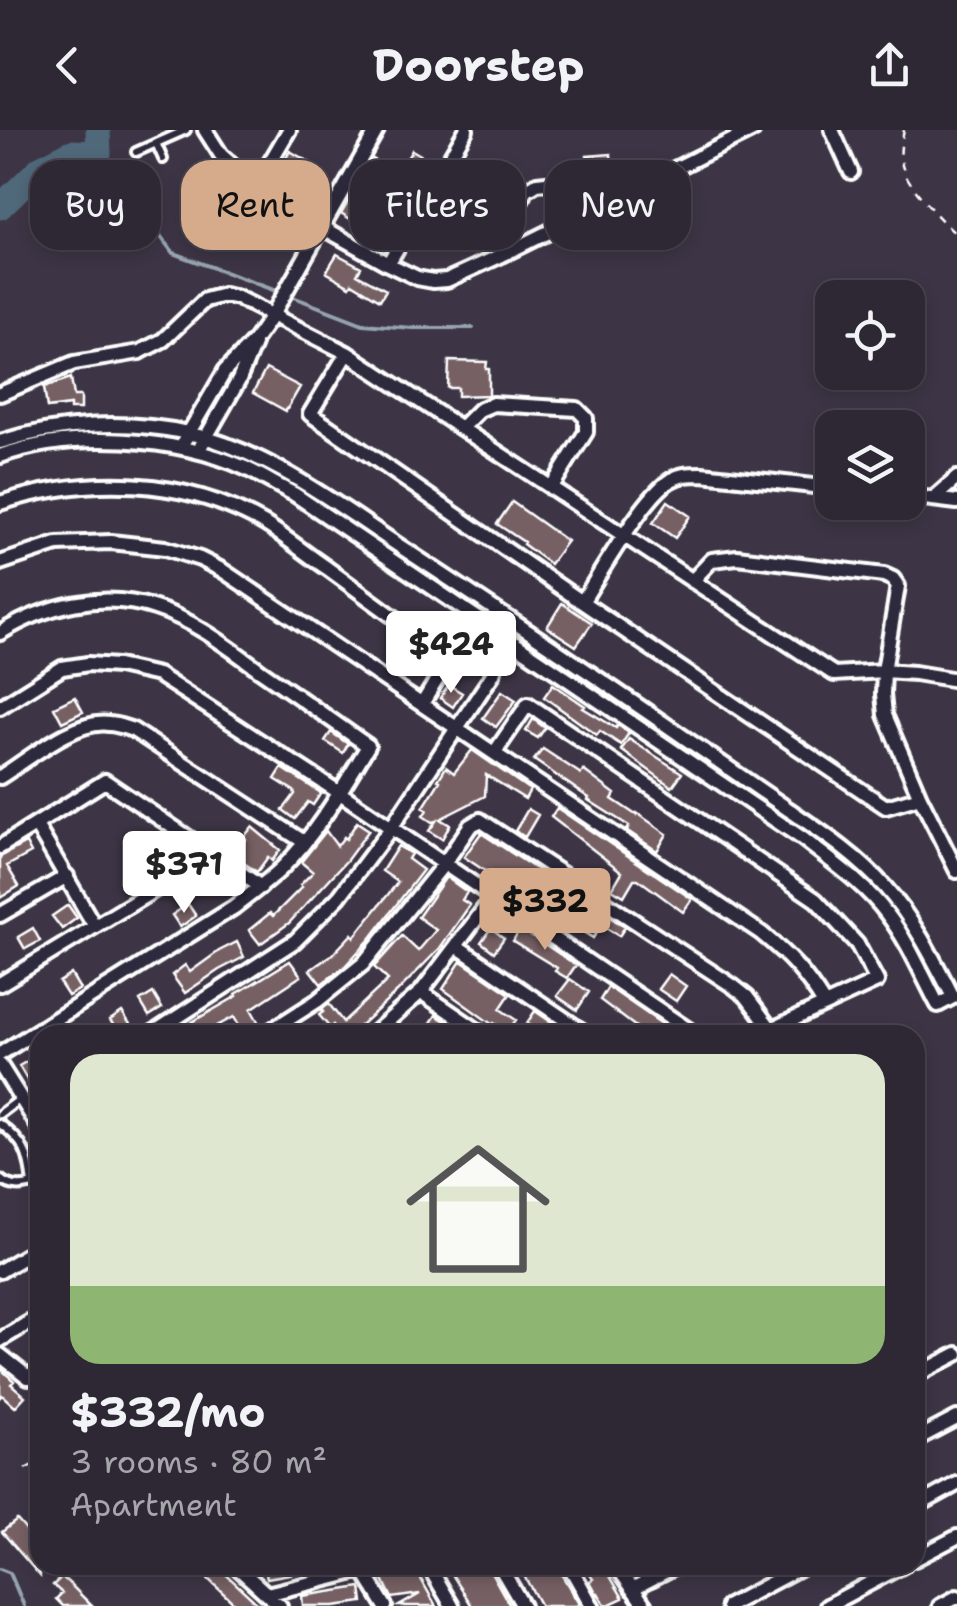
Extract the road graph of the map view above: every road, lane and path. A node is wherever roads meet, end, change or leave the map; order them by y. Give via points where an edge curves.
1 (186, 130) edge
2 (205, 130) edge
3 (289, 130) edge
4 (377, 130) edge
5 (466, 130) edge
6 (753, 130) edge
7 (832, 130) edge
8 (904, 130) edge
9 (156, 143) junction
10 (136, 152) dead end
11 (162, 159) dead end
12 (228, 160) edge
13 (271, 160) edge
14 (691, 160) edge
15 (851, 172) dead end
16 (545, 183) edge
17 (330, 214) edge
18 (330, 232) edge
19 (545, 233) edge
20 (957, 235) edge
21 (309, 250) edge
22 (502, 255) junction
23 (388, 264) junction
24 (273, 314) junction
25 (254, 341) junction
26 (347, 352) junction
27 (216, 386) junction
28 (0, 394) edge
29 (231, 395) junction
30 (461, 428) junction
31 (188, 434) junction
32 (0, 442) edge
33 (202, 445) junction
34 (181, 448) junction
35 (0, 456) edge
36 (957, 478) edge
37 (815, 486) edge
38 (551, 488) junction
39 (925, 497) edge
40 (933, 498) junction
41 (957, 502) edge
42 (0, 503) edge
43 (624, 537) junction
44 (0, 563) edge
45 (692, 581) junction
46 (582, 602) junction
47 (525, 628) junction
48 (0, 632) edge
49 (512, 647) junction
50 (884, 671) junction
51 (957, 680) edge
52 (422, 704) junction
53 (0, 707) edge
54 (458, 728) junction
55 (495, 752) junction
56 (0, 778) edge
57 (340, 792) junction
58 (920, 797) junction
59 (36, 825) junction
60 (391, 828) junction
61 (304, 842) junction
62 (0, 847) edge
63 (212, 855) junction
64 (444, 864) junction
65 (957, 871) edge
66 (67, 876) junction
67 (260, 887) junction
68 (492, 897) junction
69 (0, 915) edge
70 (94, 925) junction
71 (458, 946) junction
72 (0, 984) edge
73 (421, 992) junction
74 (824, 1004) junction
75 (46, 1025) edge
76 (165, 1025) edge
77 (280, 1025) edge
78 (383, 1025) edge
79 (469, 1025) edge
80 (573, 1025) edge
81 (681, 1025) edge
82 (763, 1025) edge
83 (780, 1025) edge
84 (30, 1035) edge
85 (0, 1054) edge
86 (0, 1065) edge
87 (30, 1104) edge
88 (0, 1114) edge
89 (0, 1124) edge
90 (30, 1166) edge
91 (0, 1178) edge
92 (30, 1185) edge
93 (30, 1253) edge
94 (0, 1271) edge
95 (30, 1322) edge
96 (0, 1340) edge
97 (957, 1354) edge
98 (0, 1355) edge
99 (925, 1371) edge
100 (30, 1377) edge
101 (957, 1418) edge
102 (925, 1435) edge
103 (30, 1466) edge
104 (25, 1469) dead end
105 (957, 1484) edge
106 (925, 1501) edge
107 (957, 1537) edge
108 (925, 1554) edge
109 (246, 1575) edge
110 (336, 1575) edge
111 (366, 1575) edge
112 (434, 1575) edge
113 (505, 1575) edge
114 (574, 1575) edge
115 (623, 1575) edge
116 (659, 1575) edge
117 (786, 1575) edge
118 (885, 1575) edge
119 (632, 1589) junction
120 (267, 1594) junction
121 (957, 1597) edge
122 (280, 1606) edge
123 (385, 1606) edge
124 (452, 1606) edge
125 (523, 1606) edge
126 (592, 1606) edge
127 (645, 1606) edge
128 (728, 1606) edge
129 (827, 1606) edge
130 (940, 1606) edge

1 - 9 lane
2 - 12 street
3 - 13 street
4 - 17 street
5 - 23 street
6 - 14 street
7 - 15 street
8 - 20 path via 904,172
9 - 10 lane
9 - 11 lane
16 - 22 street via 527,190 503,232
18 - 23 street
19 - 22 street
21 - 24 street
22 - 23 street via 447,280 417,278
24 - 25 street
24 - 26 street
24 - 28 street via 224,294 204,300 163,340 140,352 74,363
25 - 27 street
25 - 29 street
26 - 30 street
26 - 46 street via 310,414
27 - 29 street
27 - 31 street
29 - 33 street
30 - 38 street
30 - 38 street via 494,404 578,408 586,432
31 - 32 street via 134,426 62,428
31 - 33 street
31 - 34 street
33 - 34 street
33 - 47 street via 247,454 301,482
33 - 49 street via 294,494
34 - 35 street via 60,443
36 - 40 street
37 - 43 street via 683,474 651,498
38 - 43 street
39 - 40 street
40 - 41 street
42 - 52 street via 72,486 134,484 193,494 265,524 450,658
43 - 45 street
43 - 46 street
44 - 52 street via 56,544 112,542 200,558
45 - 50 street via 834,674
45 - 50 street via 712,560 738,557 893,579 898,586
46 - 58 street via 886,807
47 - 49 street
47 - 49 street via 858,860 918,929 953,997 938,1005 890,916 803,839
48 - 57 street via 80,602 154,608 188,623 368,746
49 - 54 street via 497,658
50 - 51 street
50 - 58 street via 885,715
52 - 54 street
53 - 57 street via 62,668 118,666 158,675
54 - 55 street
54 - 60 street
55 - 74 street via 761,932 807,976
55 - 74 street via 528,704 816,900 857,944 877,980
56 - 61 street via 77,728 110,724 133,730
57 - 60 street
57 - 61 street
58 - 65 street
59 - 62 street
59 - 63 street via 105,782
59 - 66 street
60 - 64 street
60 - 76 street via 339,897 295,941
61 - 67 street
63 - 67 street
63 - 70 street
64 - 68 street
64 - 77 street via 363,964
64 - 82 street via 480,820 734,986 758,1010
66 - 69 street
66 - 70 street
67 - 75 street
68 - 71 street
68 - 81 street
70 - 72 street
71 - 73 street
71 - 80 street
73 - 78 street
73 - 79 street
74 - 83 street
84 - 85 street
86 - 87 street
87 - 88 lane
89 - 90 lane via 22,1143
91 - 92 lane via 7,1185
93 - 94 street
95 - 96 street
97 - 99 street
98 - 100 street
101 - 102 street
103 - 104 path
105 - 106 street
107 - 108 street
109 - 120 street
110 - 120 street
111 - 123 street
112 - 124 street
113 - 125 street
114 - 126 street
115 - 119 street
116 - 119 street
117 - 128 street
118 - 129 street
119 - 127 street
120 - 122 street
121 - 130 street

